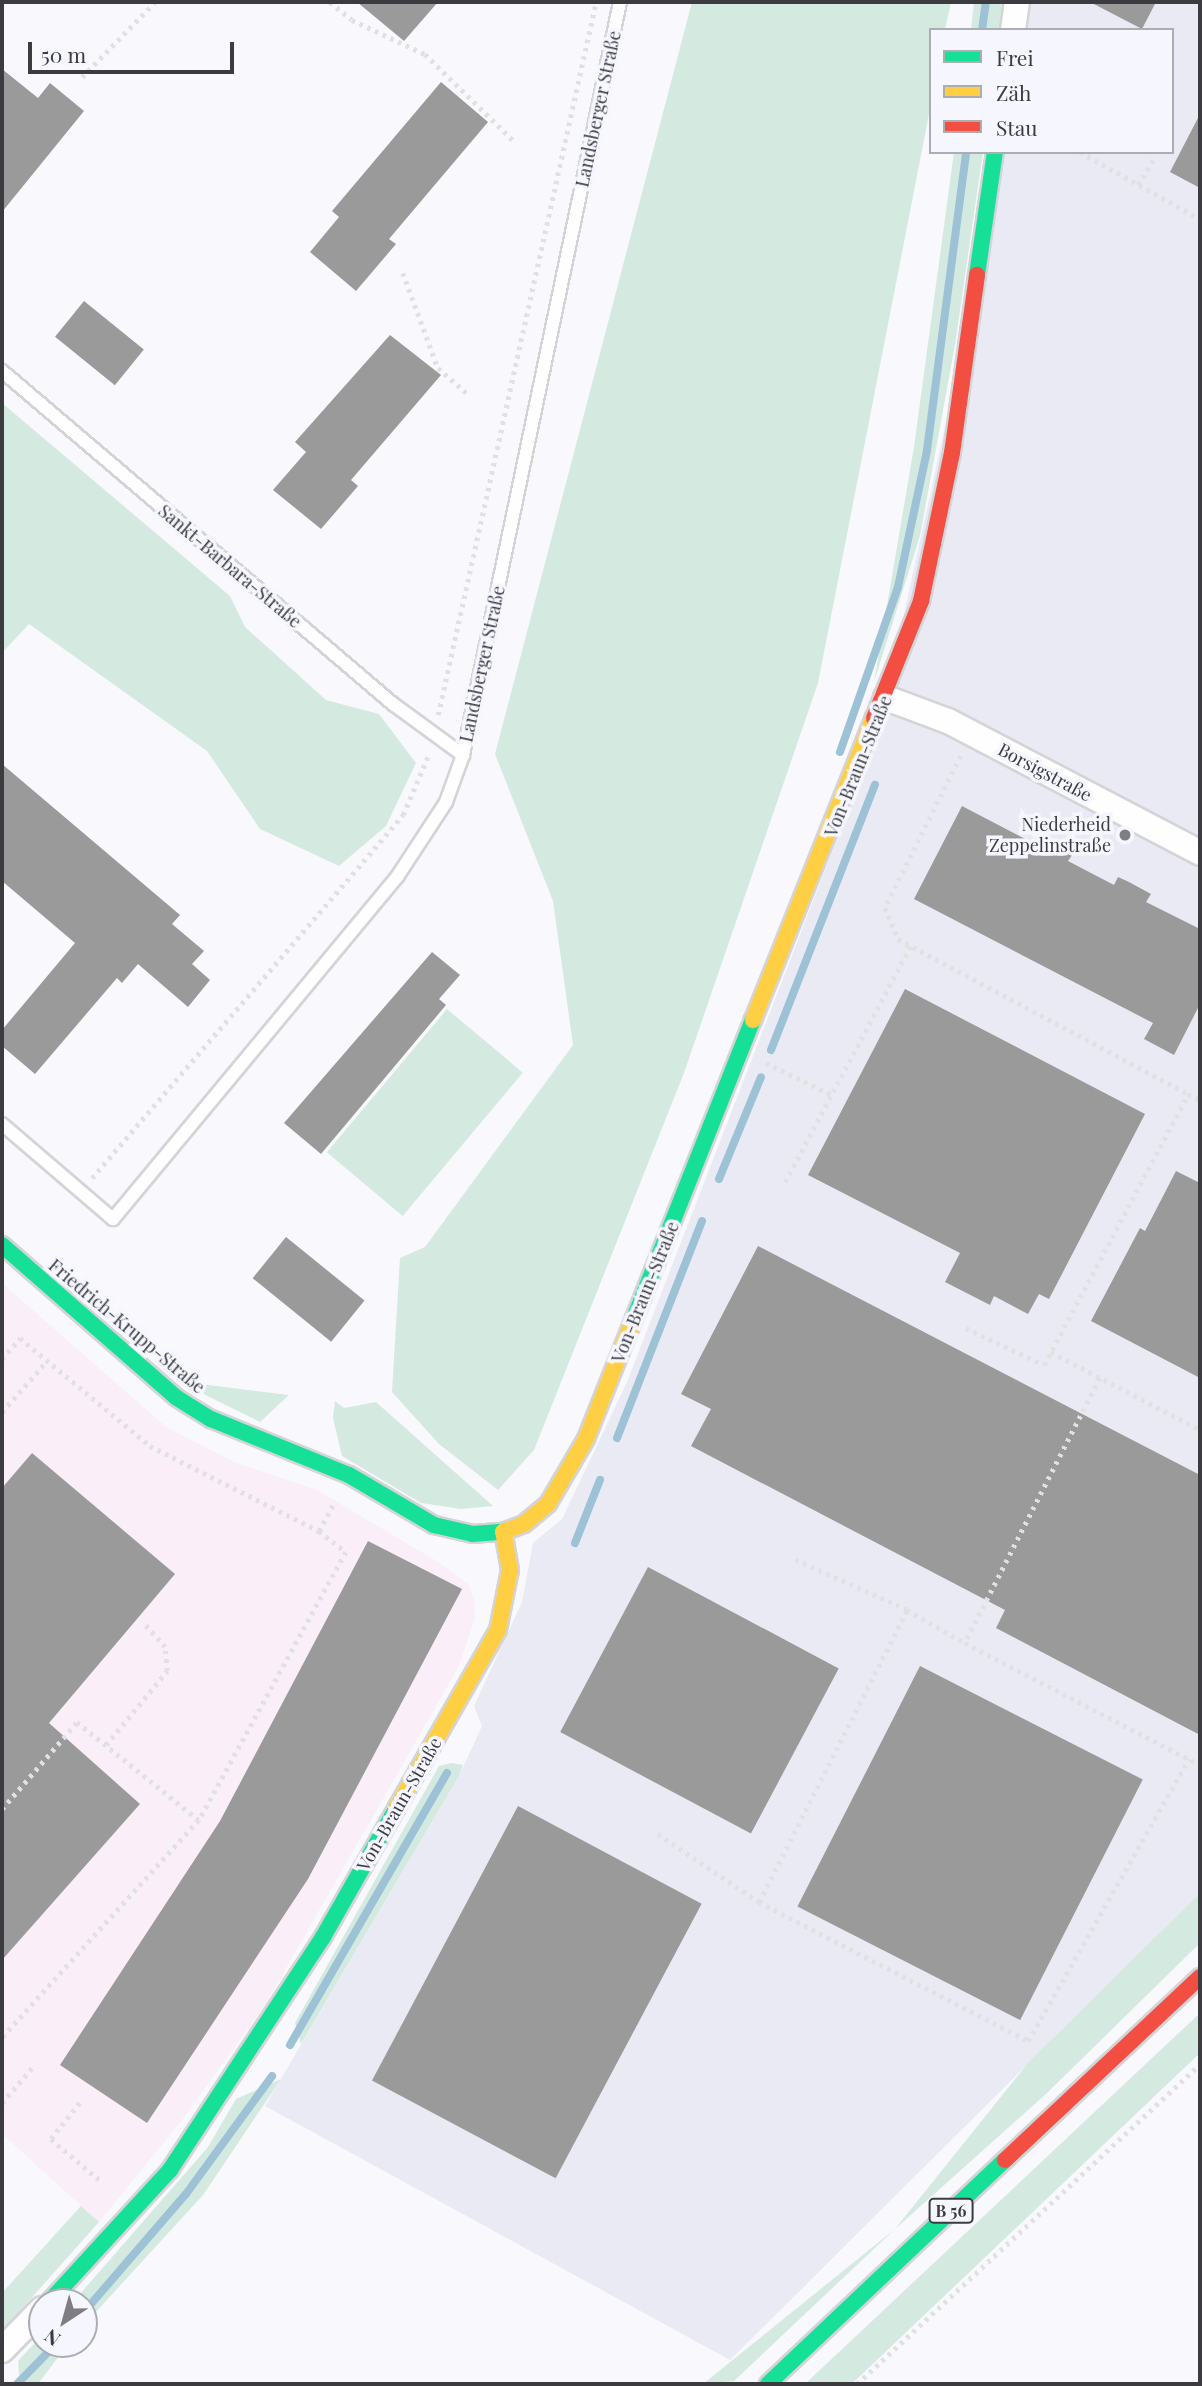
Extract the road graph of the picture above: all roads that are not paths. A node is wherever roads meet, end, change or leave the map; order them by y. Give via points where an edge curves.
1 (620, 2) edge
2 (1017, 2) edge
3 (1013, 28) edge
4 (995, 154) edge
5 (2, 371) edge
6 (886, 698) junction
7 (463, 755) junction
8 (1200, 853) edge
9 (2, 1124) edge
10 (2, 1245) edge
11 (503, 1532) junction
12 (1200, 1977) edge
13 (61, 2288) edge
14 (28, 2323) edge
15 (2, 2350) edge
16 (768, 2384) edge

1 - 7 lane, Landsberger Straße
2 - 3 street
4 - 6 main road, Von-Braun-Straße via 952,453 921,601
5 - 7 lane, Sankt-Barbara-Straße
6 - 8 street, Borsigstraße via 973,734
6 - 11 main road, Von-Braun-Straße via 586,1440 548,1504 524,1524
7 - 9 lane, Landsberger Straße via 446,802 397,877 113,1219
10 - 11 main road, Friedrich-Krupp-Straße via 177,1398 211,1419 349,1475 434,1525 471,1534
11 - 13 main road, Von-Braun-Straße via 510,1570 498,1630 323,1937 170,2170
12 - 16 main road, B 56
14 - 15 street

